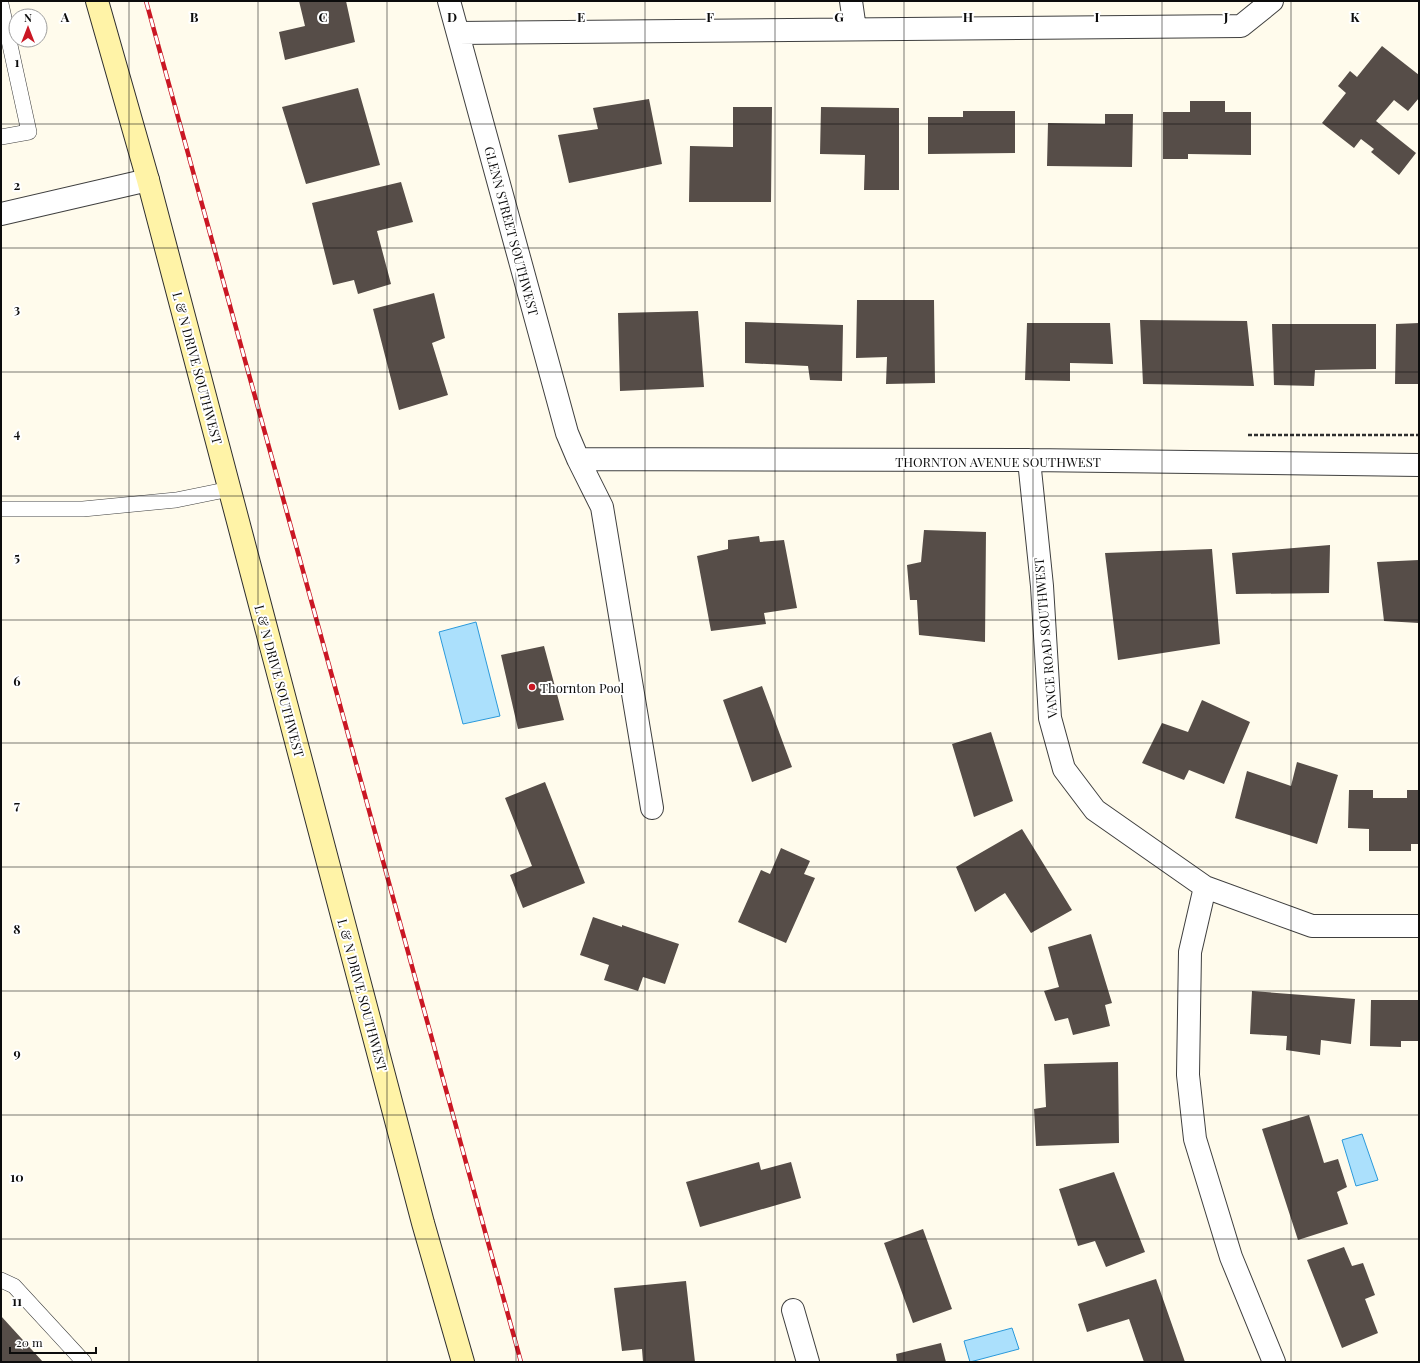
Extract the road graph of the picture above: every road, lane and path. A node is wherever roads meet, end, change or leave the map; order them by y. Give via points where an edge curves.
1 (97, 1) edge
2 (449, 1) edge
3 (851, 1) edge
4 (1272, 1) edge
5 (1, 4) edge
6 (855, 29) junction
7 (458, 33) junction
8 (1, 137) edge
9 (148, 180) junction
10 (1, 214) edge
11 (578, 459) junction
12 (1029, 460) junction
13 (1419, 465) edge
14 (230, 489) junction
15 (1, 509) edge
16 (652, 808) dead end
17 (1205, 888) junction
18 (1419, 926) edge
19 (1, 1280) edge
20 (793, 1310) dead end
21 (84, 1362) edge
22 (463, 1362) edge
23 (808, 1362) edge
24 (1274, 1362) edge

1 - 9 street, L & N DRIVE SOUTHWEST
2 - 7 street, GLENN STREET SOUTHWEST
3 - 6 street
4 - 6 street via 1241,26
5 - 8 lane via 29,132
6 - 7 street
7 - 11 street, GLENN STREET SOUTHWEST via 567,433
9 - 10 street
9 - 14 street, L & N DRIVE SOUTHWEST
11 - 12 street, THORNTON AVENUE SOUTHWEST
11 - 16 street, GLENN STREET SOUTHWEST via 602,507
12 - 13 street, THORNTON AVENUE SOUTHWEST
12 - 17 street, VANCE ROAD SOUTHWEST via 1042,586 1050,718 1064,769 1095,810
14 - 15 lane via 176,500 83,509
14 - 22 street, L & N DRIVE SOUTHWEST via 423,1222
17 - 18 street, VANCE ROAD SOUTHWEST via 1312,926
17 - 24 street via 1190,952 1188,1075 1195,1139 1231,1257
19 - 21 lane via 14,1286
20 - 23 street

